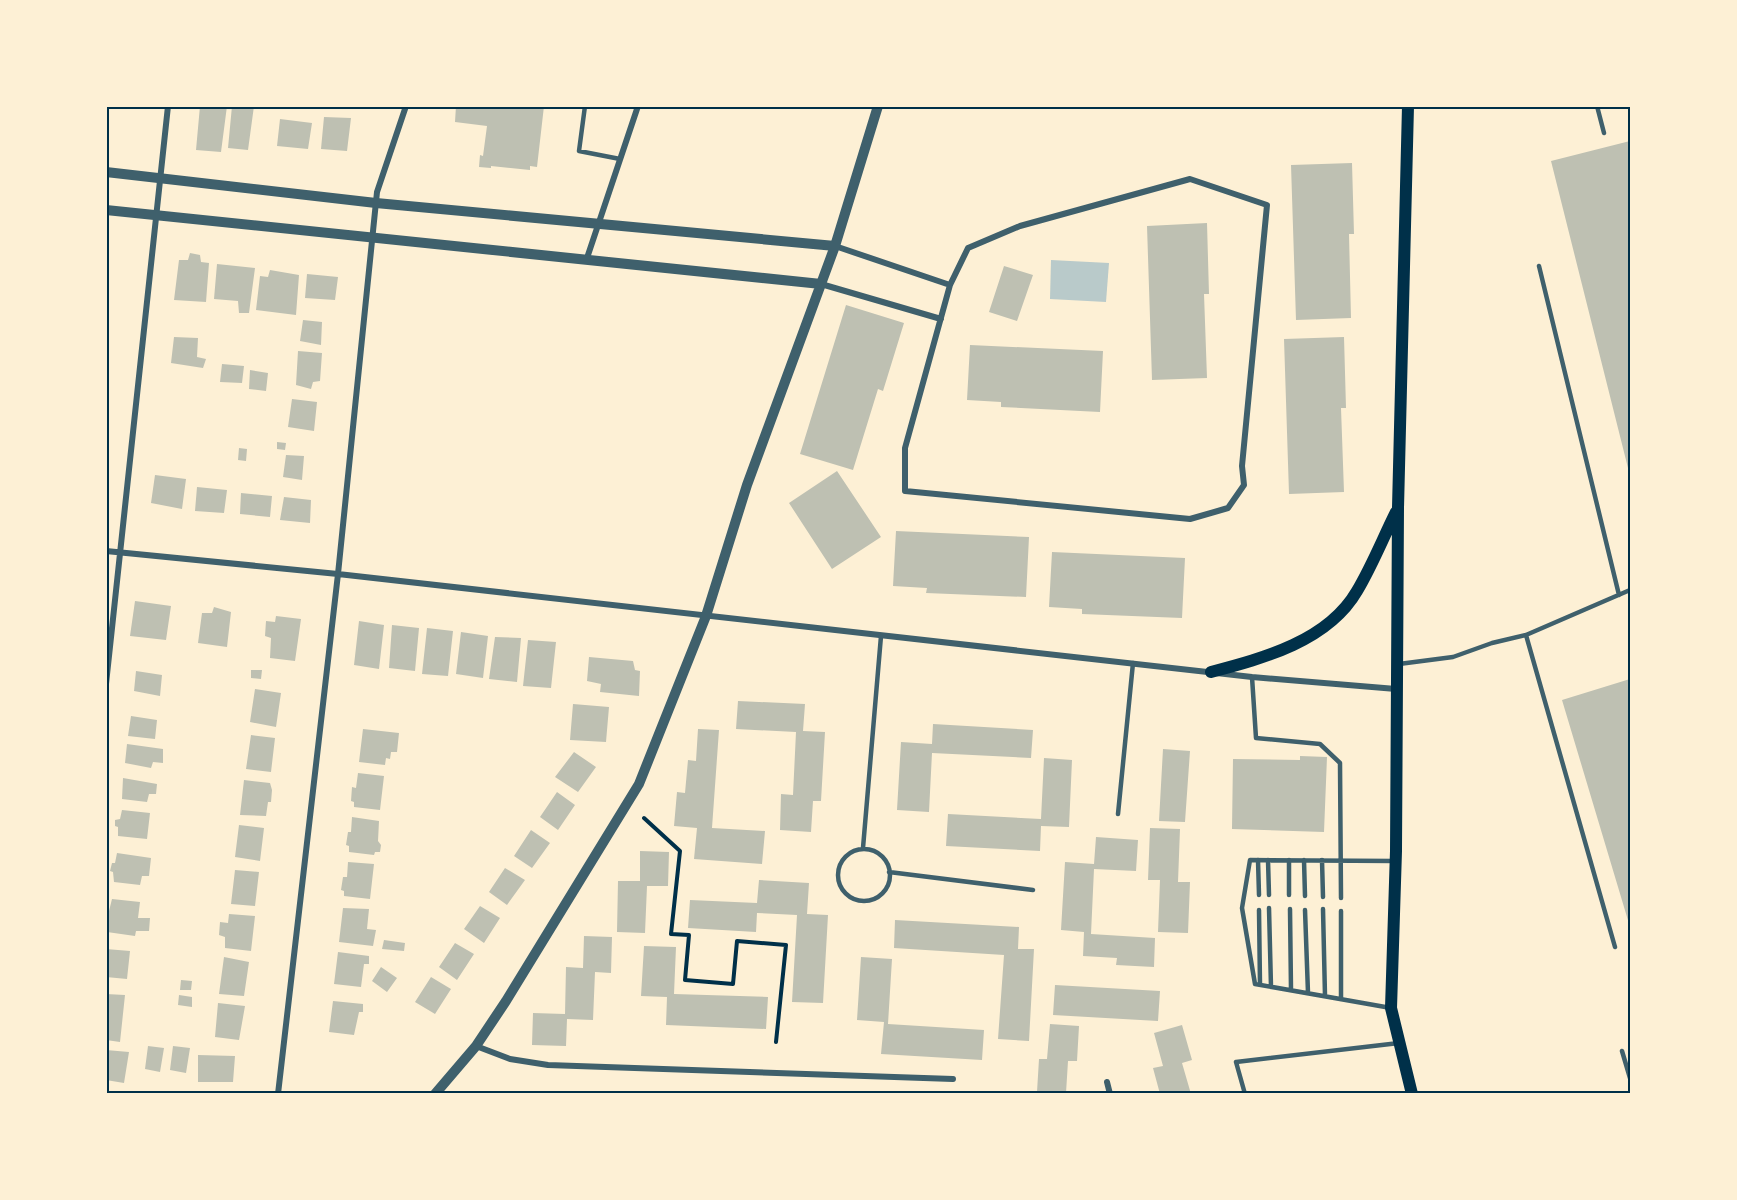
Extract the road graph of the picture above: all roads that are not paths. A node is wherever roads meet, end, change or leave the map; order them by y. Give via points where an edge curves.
1 (168, 106) edge
2 (406, 106) edge
3 (585, 106) edge
4 (638, 106) edge
5 (878, 106) edge
6 (1408, 106) edge
7 (1597, 106) edge
8 (1604, 133) dead end
9 (620, 159) junction
10 (106, 172) edge
11 (160, 178) junction
12 (376, 203) junction
13 (106, 210) edge
14 (156, 215) junction
15 (599, 224) junction
16 (374, 237) junction
17 (835, 246) junction
18 (587, 258) junction
19 (1539, 266) dead end
20 (821, 284) junction
21 (950, 285) junction
22 (941, 319) junction
23 (1398, 508) junction
24 (106, 550) edge
25 (122, 552) junction
26 (338, 574) junction
27 (1630, 590) edge
28 (1619, 595) junction
29 (706, 616) junction
30 (1526, 635) junction
31 (880, 636) junction
32 (1133, 663) junction
33 (1396, 664) junction
34 (1211, 672) junction
35 (1252, 676) junction
36 (106, 684) edge
37 (1396, 689) junction
38 (1118, 814) dead end
39 (863, 848) junction
40 (1258, 860) junction
41 (1268, 860) junction
42 (1289, 860) junction
43 (1304, 860) junction
44 (1322, 860) junction
45 (1341, 861) junction
46 (1395, 861) junction
47 (889, 872) junction
48 (1034, 890) dead end
49 (1259, 895) dead end
50 (1269, 895) dead end
51 (1289, 895) dead end
52 (1305, 896) dead end
53 (1323, 897) dead end
54 (1341, 898) dead end
55 (1269, 909) dead end
56 (1290, 909) dead end
57 (1323, 909) dead end
58 (1259, 910) dead end
59 (1305, 910) dead end
60 (1341, 911) dead end
61 (1615, 947) dead end
62 (1260, 985) junction
63 (1270, 987) junction
64 (1291, 990) junction
65 (1308, 993) junction
66 (1325, 996) junction
67 (1341, 999) junction
68 (1390, 1008) junction
69 (1399, 1043) junction
70 (476, 1046) junction
71 (1622, 1051) dead end
72 (1630, 1078) edge
73 (953, 1079) dead end
74 (1107, 1082) dead end
75 (278, 1094) edge
76 (435, 1094) edge
77 (1110, 1094) edge
78 (1245, 1094) edge
79 (1412, 1094) edge

1 - 11 street
2 - 12 street
3 - 9 lane via 579,151
4 - 9 street
5 - 17 street
6 - 23 main road
7 - 8 lane
9 - 15 street
10 - 11 street
11 - 12 street
11 - 14 street
12 - 15 street
12 - 16 street
13 - 14 street
14 - 16 street
14 - 25 street
15 - 17 street
15 - 18 street
16 - 18 street
16 - 26 street
17 - 20 street
17 - 21 street
18 - 20 street
19 - 28 lane
20 - 22 street
20 - 29 street via 747,485
21 - 22 street
21 - 22 street via 968,248 1020,225 1190,179 1267,205 1242,466 1244,485 1228,508 1190,519 905,491 904,448
23 - 33 main road
23 - 34 main road via 1357,592 1335,618 1292,646
24 - 25 street
25 - 26 street
25 - 36 street
26 - 29 street
26 - 75 street
27 - 28 lane
28 - 30 lane
29 - 31 street
29 - 70 street via 639,784
30 - 33 lane via 1453,657
30 - 61 lane
31 - 32 street
31 - 39 lane
32 - 34 street
32 - 38 lane
33 - 37 main road
34 - 35 street
35 - 37 street
35 - 45 lane via 1256,738 1320,744 1340,764
37 - 46 main road
39 - 47 lane via 879,854
39 - 47 lane via 851,852 839,866 837,877 848,895 858,900 878,896 886,888
40 - 41 lane
40 - 49 lane
40 - 62 lane via 1250,860 1242,908 1255,984
41 - 42 lane
41 - 50 lane
42 - 43 lane
42 - 51 lane
43 - 44 lane
43 - 52 lane
44 - 45 lane
44 - 53 lane
45 - 46 lane
45 - 54 lane
46 - 68 main road
47 - 48 lane
55 - 63 lane
56 - 64 lane
57 - 66 lane
58 - 62 lane
59 - 65 lane
60 - 67 lane
62 - 63 lane
63 - 64 lane
64 - 65 lane
65 - 66 lane
66 - 67 lane
67 - 68 lane
68 - 69 main road
69 - 78 lane via 1236,1062
69 - 79 main road
70 - 73 street via 510,1059 548,1065
70 - 76 street
71 - 72 lane
74 - 77 street

